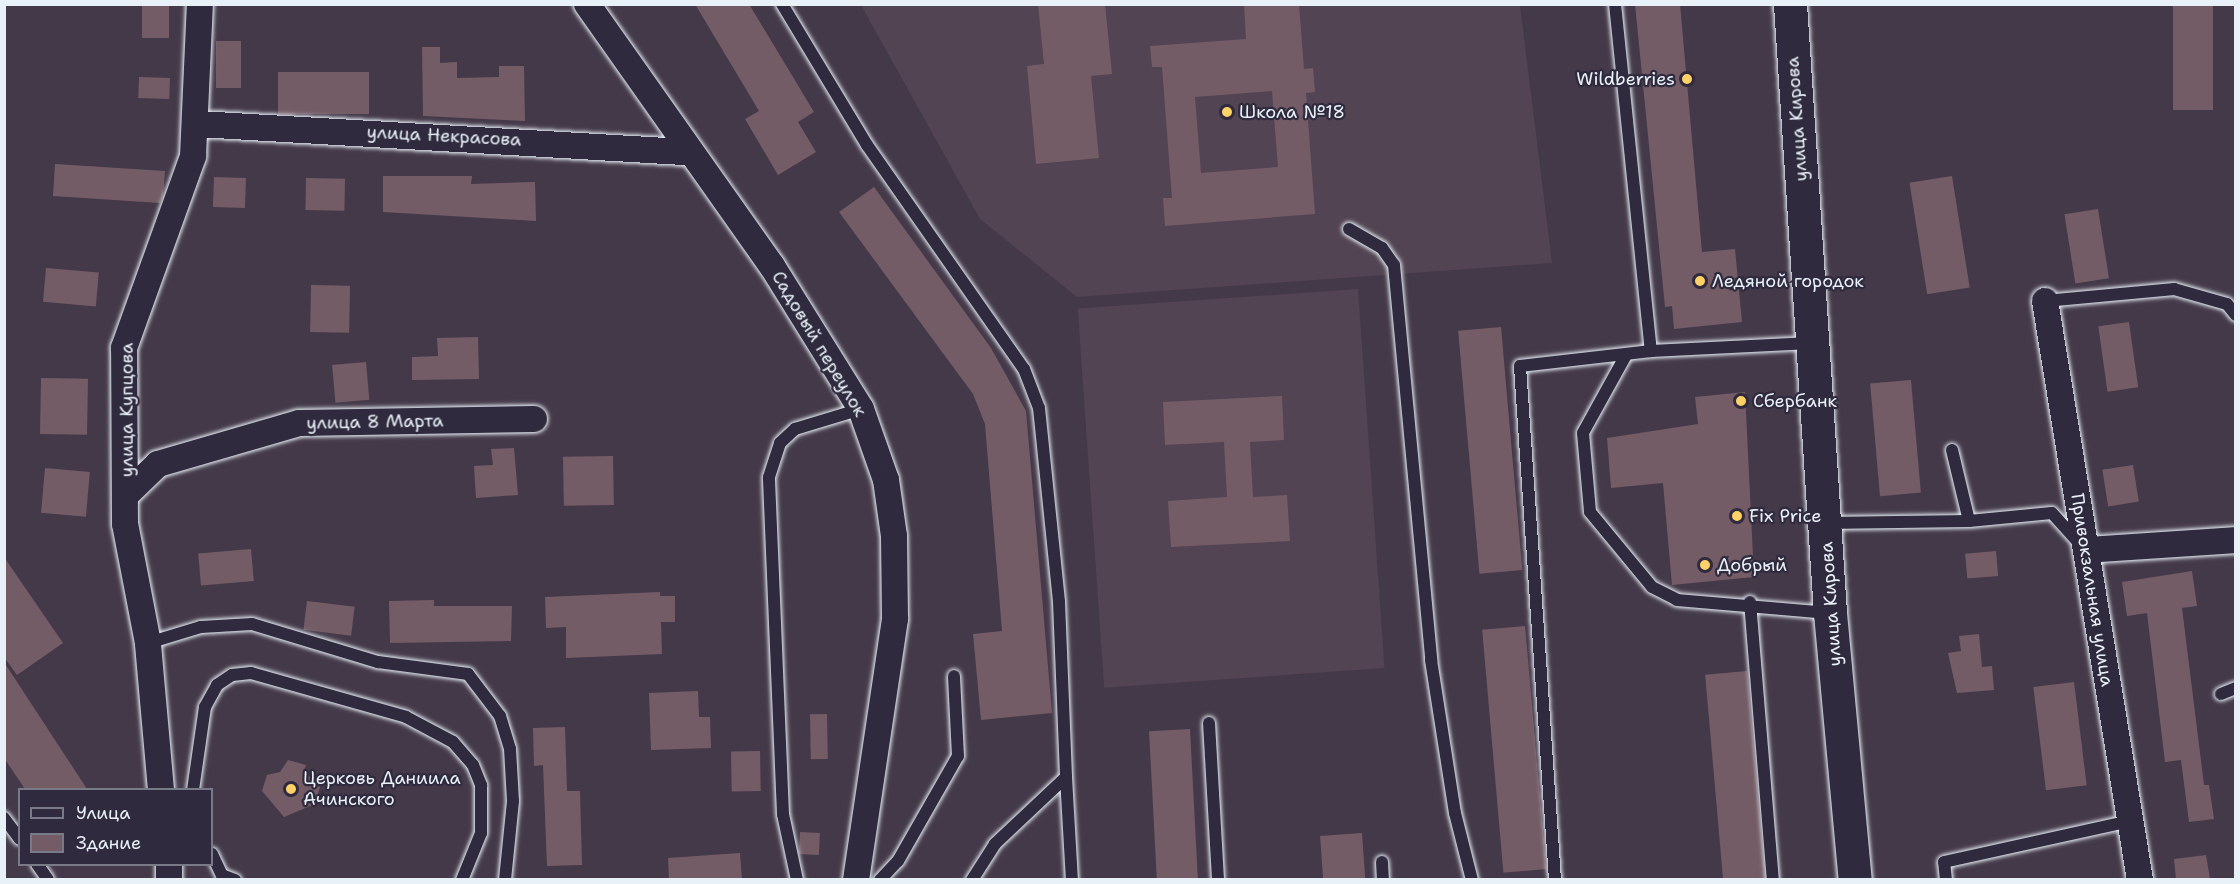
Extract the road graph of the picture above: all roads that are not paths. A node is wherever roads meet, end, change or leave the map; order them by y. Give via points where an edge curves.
1 (200, 4) edge
2 (587, 4) edge
3 (782, 4) edge
4 (1616, 4) edge
5 (1790, 4) edge
6 (198, 124) junction
7 (689, 152) junction
8 (1349, 230) dead end
9 (2045, 301) joint
10 (2235, 315) edge
11 (1812, 343) junction
12 (1651, 351) junction
13 (1626, 355) junction
14 (861, 409) junction
15 (534, 419) dead end
16 (1952, 450) dead end
17 (127, 494) junction
18 (1969, 521) junction
19 (1824, 523) junction
20 (2235, 540) edge
21 (2086, 550) junction
22 (1750, 602) junction
23 (1830, 613) junction
24 (148, 643) junction
25 (954, 676) dead end
26 (2235, 688) edge
27 (2221, 694) dead end
28 (1209, 723) dead end
29 (1066, 777) junction
30 (161, 788) edge
31 (193, 788) edge
32 (4, 818) edge
33 (2130, 821) junction
34 (18, 836) edge
35 (213, 857) edge
36 (1382, 862) dead end
37 (38, 866) edge
38 (221, 877) edge
39 (48, 879) edge
40 (235, 879) edge
41 (462, 879) edge
42 (504, 879) edge
43 (797, 879) edge
44 (855, 879) edge
45 (880, 879) edge
46 (972, 879) edge
47 (1072, 879) edge
48 (1218, 879) edge
49 (1383, 879) edge
50 (1472, 879) edge
51 (1555, 879) edge
52 (1773, 879) edge
53 (1854, 879) edge
54 (1946, 879) edge
55 (2140, 879) edge

1 - 6 street, улица Купцова
2 - 7 street, Садовый переулок
3 - 29 lane via 867,145 1018,359 1039,408 1059,602
4 - 12 lane
5 - 11 main road, улица Кирова
6 - 7 street, улица Некрасова
6 - 17 street, улица Купцова via 185,184 137,301 124,348
7 - 14 street, Садовый переулок via 772,266
8 - 50 lane via 1382,248 1394,265 1431,660 1455,813
9 - 10 lane via 2174,289 2228,304
9 - 21 street, Привокзальная улица
11 - 12 lane
11 - 19 main road, улица Кирова
12 - 13 lane
13 - 22 lane via 1583,433 1590,512 1652,586 1677,600
13 - 51 lane via 1520,366
14 - 43 lane via 795,429 780,444 769,477 783,814
14 - 44 street, Садовый переулок via 886,480 896,577 890,662
15 - 17 street, улица 8 Марта via 299,423 158,464
16 - 18 lane
17 - 24 street, улица Купцова via 129,559
18 - 19 lane
18 - 21 lane via 2052,513
19 - 23 main road, улица Кирова
20 - 21 street
21 - 33 street, Привокзальная улица
22 - 23 lane
22 - 52 lane
23 - 53 main road, улица Кирова
24 - 30 street, улица Купцова
24 - 42 lane via 201,627 252,624 378,662 468,674 500,716 510,749 513,801
25 - 45 lane via 958,756 898,861
26 - 27 lane
28 - 48 lane
29 - 46 lane via 995,844
29 - 47 lane
31 - 41 lane via 205,707 217,685 232,675 251,674 406,717 453,742 473,765 481,784 481,833
32 - 34 lane
33 - 54 lane via 1944,862
33 - 55 street, Привокзальная улица
35 - 38 lane
36 - 49 lane
37 - 39 lane
38 - 40 lane

